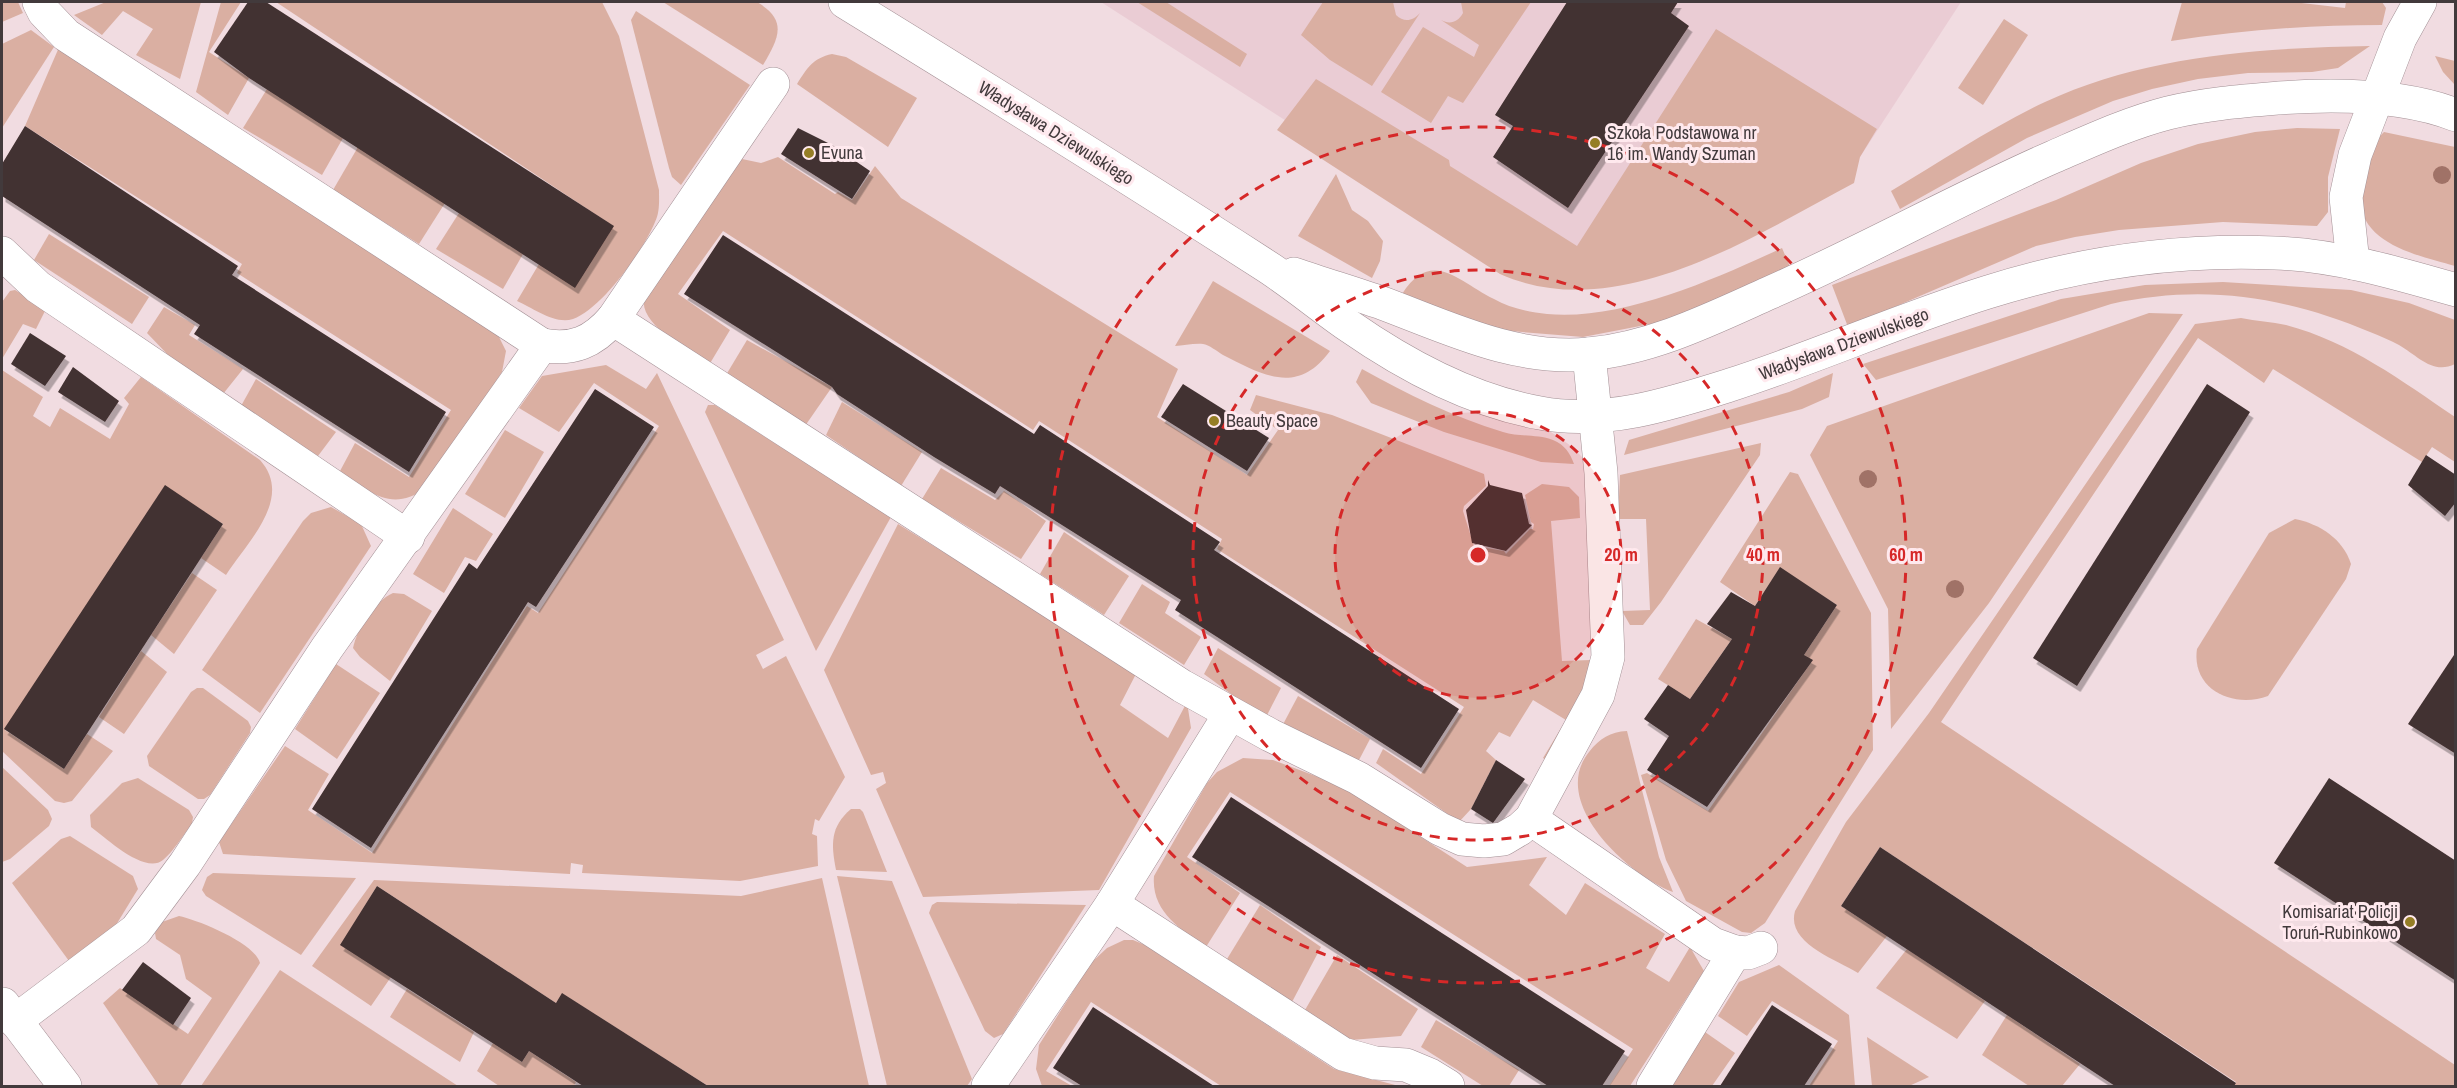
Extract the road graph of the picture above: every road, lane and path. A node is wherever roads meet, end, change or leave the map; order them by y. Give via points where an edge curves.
1 (39, 2) edge
2 (845, 2) edge
3 (2420, 2) edge
4 (773, 84) dead end
5 (2376, 98) junction
6 (2456, 114) edge
7 (2, 253) edge
8 (2353, 263) junction
9 (1266, 265) junction
10 (2456, 290) edge
11 (614, 319) junction
12 (542, 345) junction
13 (1589, 354) junction
14 (1596, 417) junction
15 (408, 537) junction
16 (1230, 714) junction
17 (1531, 819) junction
18 (1112, 903) junction
19 (8, 1012) edge
20 (65, 1086) edge
21 (988, 1086) edge
22 (1449, 1086) edge
23 (1653, 1086) edge

1 - 12 street via 66,35
2 - 9 street, Władysława Dziewulskiego
3 - 5 street via 2400,38
4 - 11 street
5 - 6 street, Władysława Dziewulskiego
5 - 8 street via 2355,155 2346,197
5 - 13 street, Władysława Dziewulskiego via 2310,96 2168,113 2101,136 2038,164 1685,331 1644,344
7 - 15 street via 38,286
8 - 10 street, Władysława Dziewulskiego
8 - 14 street, Władysława Dziewulskiego via 2277,253 2184,254 2076,269 1987,292 1697,396
9 - 13 street, Władysława Dziewulskiego via 1489,344 1541,355
9 - 14 street, Władysława Dziewulskiego via 1362,335 1472,393 1540,413
11 - 12 street via 602,332 577,346
11 - 16 street
12 - 15 street
13 - 14 street
14 - 17 street via 1608,657 1598,695
15 - 19 street via 327,648 185,864 136,930
16 - 17 street via 1358,778 1462,839 1503,838
16 - 18 street
17 - 23 street via 1713,944 1748,950
18 - 21 street
18 - 22 street via 1343,1054 1375,1063 1406,1065
19 - 20 street

